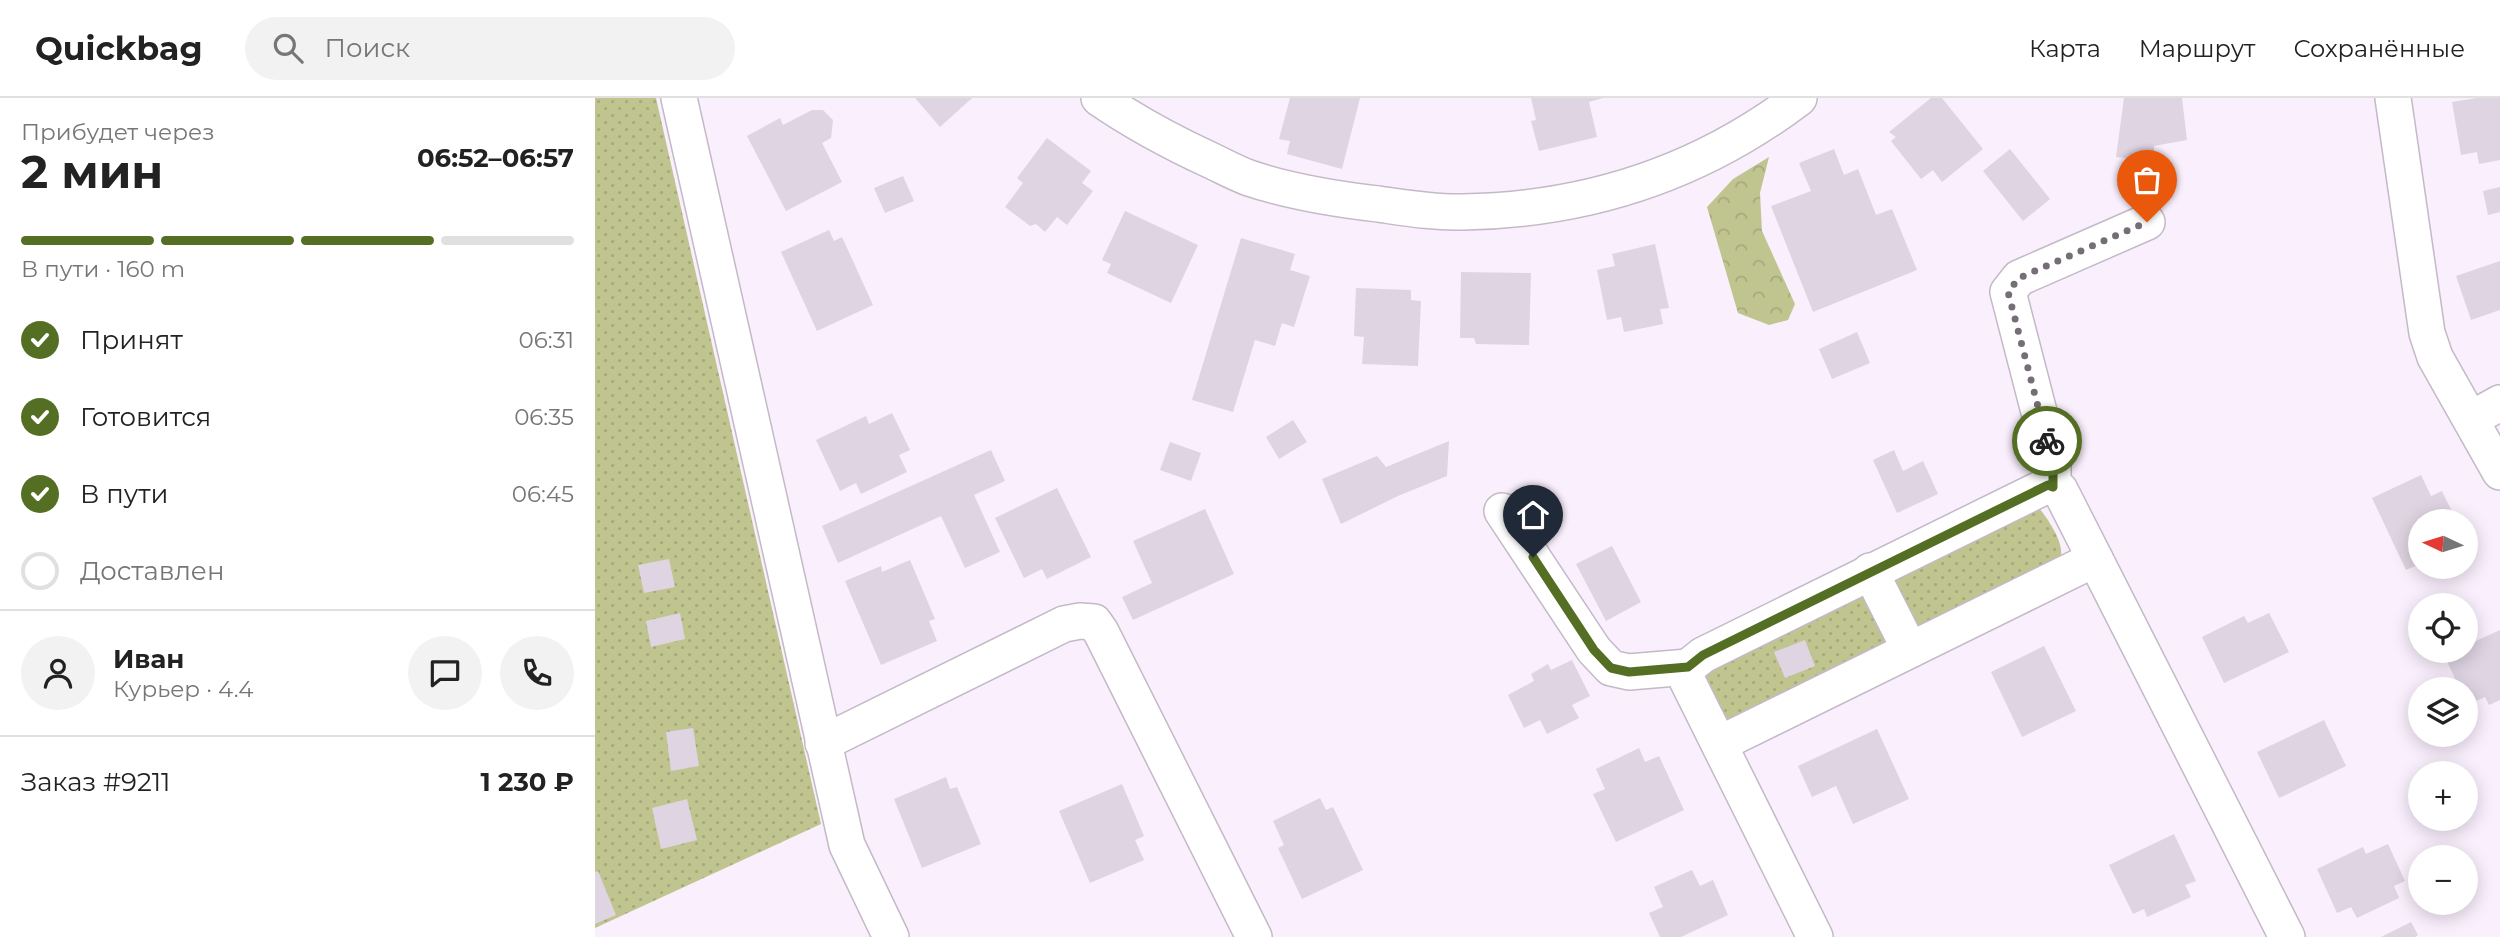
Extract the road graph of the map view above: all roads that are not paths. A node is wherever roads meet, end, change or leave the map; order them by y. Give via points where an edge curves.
1 (679, 98) edge
2 (1099, 98) edge
3 (1799, 98) edge
4 (2393, 98) edge
5 (2147, 222) dead end
6 (2486, 411) edge
7 (2500, 472) edge
8 (2053, 487) junction
9 (1502, 511) dead end
10 (2095, 559) junction
11 (1870, 571) junction
12 (1910, 650) junction
13 (1688, 667) junction
14 (823, 743) junction
15 (1719, 744) junction
16 (891, 937) edge
17 (1254, 937) edge
18 (1815, 937) edge
19 (2287, 937) edge

1 - 14 street
2 - 3 street via 1173,142 1248,177 1326,198 1460,213 1594,198 1645,181 1725,147
4 - 6 street via 2427,333 2435,356
5 - 8 street via 2019,278 2008,292 2053,466
6 - 7 street
8 - 10 street via 2060,490
8 - 11 street via 2048,485
9 - 13 street via 1594,650 1611,668 1629,672
10 - 12 street
10 - 19 street
11 - 12 street
11 - 13 street via 1703,655
12 - 15 street
13 - 15 street via 1686,680
14 - 16 street via 847,845
14 - 17 street via 1064,624 1094,622
15 - 18 street

